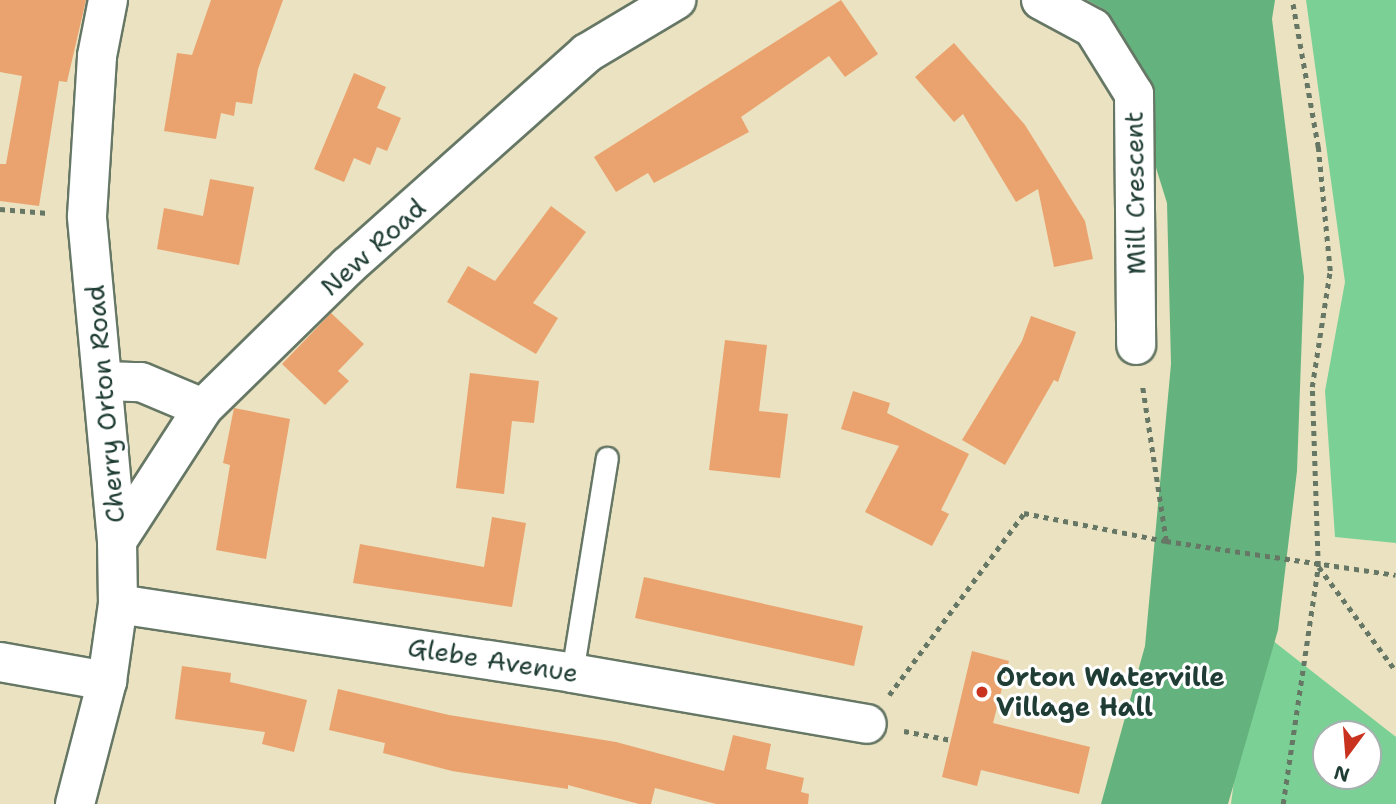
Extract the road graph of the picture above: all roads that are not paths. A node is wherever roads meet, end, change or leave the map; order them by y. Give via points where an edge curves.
1 (108, 0) edge
2 (676, 0) edge
3 (1041, 0) edge
4 (1136, 345) road end
5 (103, 381) junction
6 (203, 408) junction
7 (607, 458) dead end
8 (117, 541) junction
9 (118, 604) junction
10 (0, 662) edge
11 (572, 673) junction
12 (107, 681) junction
13 (867, 724) road end
14 (75, 804) edge

1 - 5 street, Cherry Orton Road via 97,56 87,216
2 - 6 street, New Road via 587,53 348,266
3 - 4 street, Mill Crescent via 1093,28 1133,94
5 - 6 street via 141,382
5 - 8 street, Cherry Orton Road
6 - 8 street, New Road
7 - 11 lane
8 - 9 street, Cherry Orton Road
9 - 11 street, Glebe Avenue
9 - 12 street, Cherry Orton Road
10 - 12 street
11 - 13 street, Glebe Avenue
12 - 14 street, Cherry Orton Road

